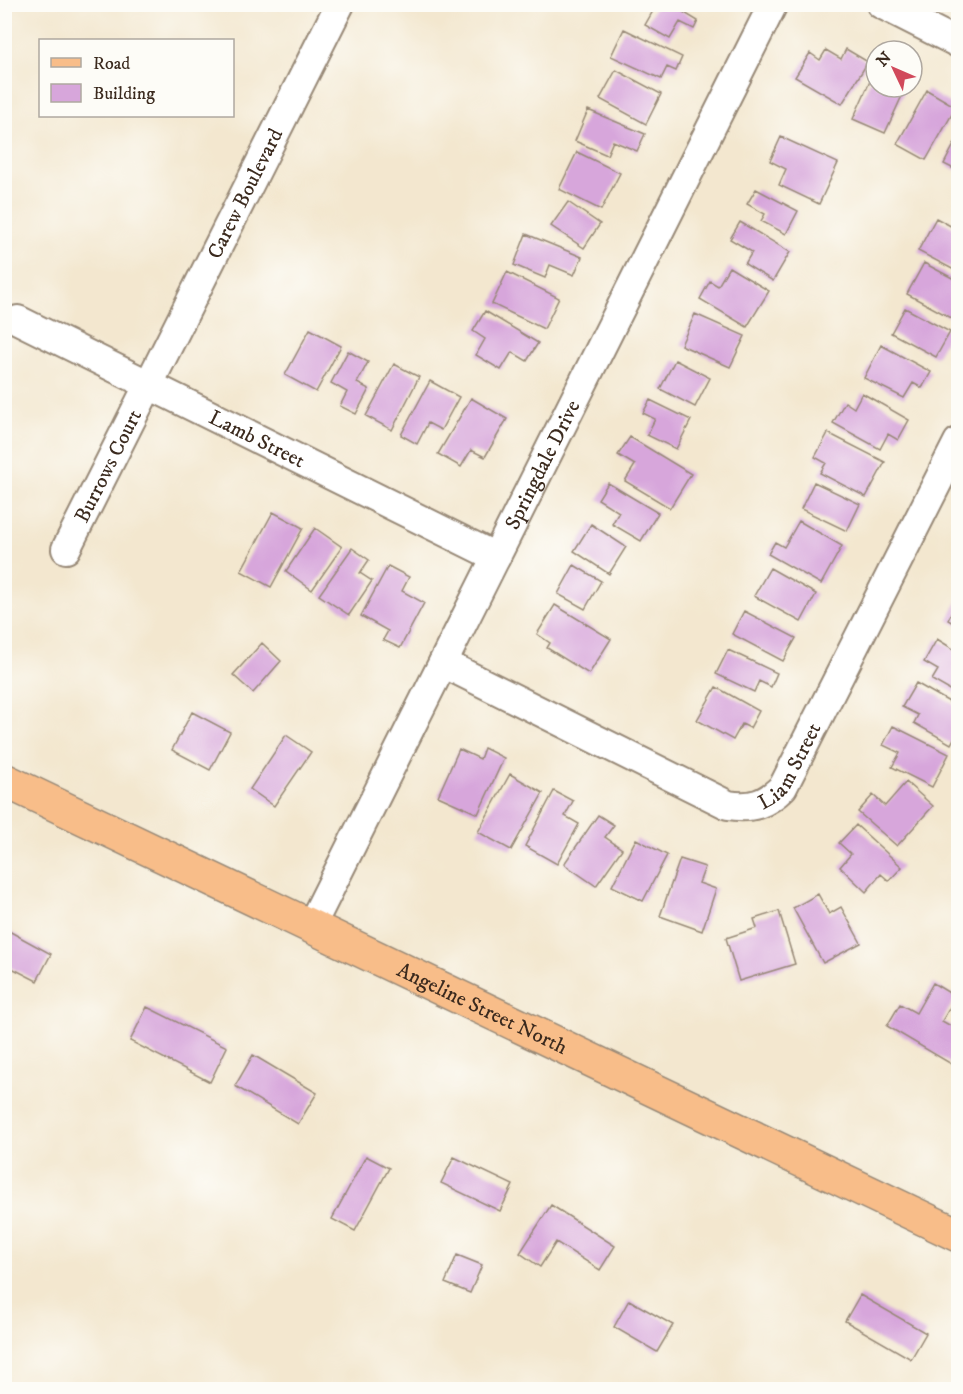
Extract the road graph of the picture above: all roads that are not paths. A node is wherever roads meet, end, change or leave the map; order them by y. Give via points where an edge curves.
1 (340, 4) edge
2 (773, 4) edge
3 (881, 4) edge
4 (958, 43) edge
5 (18, 320) dead end
6 (149, 384) junction
7 (958, 442) edge
8 (951, 474) edge
9 (66, 549) dead end
10 (496, 557) junction
11 (443, 663) junction
12 (4, 780) edge
13 (311, 926) junction
14 (958, 1235) edge

1 - 6 street, Carew Boulevard
2 - 10 street, Springdale Drive
3 - 4 street
5 - 6 street, Lamb Street
6 - 9 street, Burrows Court
6 - 10 street, Lamb Street
7 - 8 street, Liam Street
8 - 11 street, Liam Street via 783,787 758,806 728,805
10 - 11 street, Springdale Drive
11 - 13 street, Springdale Drive
12 - 13 main road, Angeline Street North
13 - 14 main road, Angeline Street North

